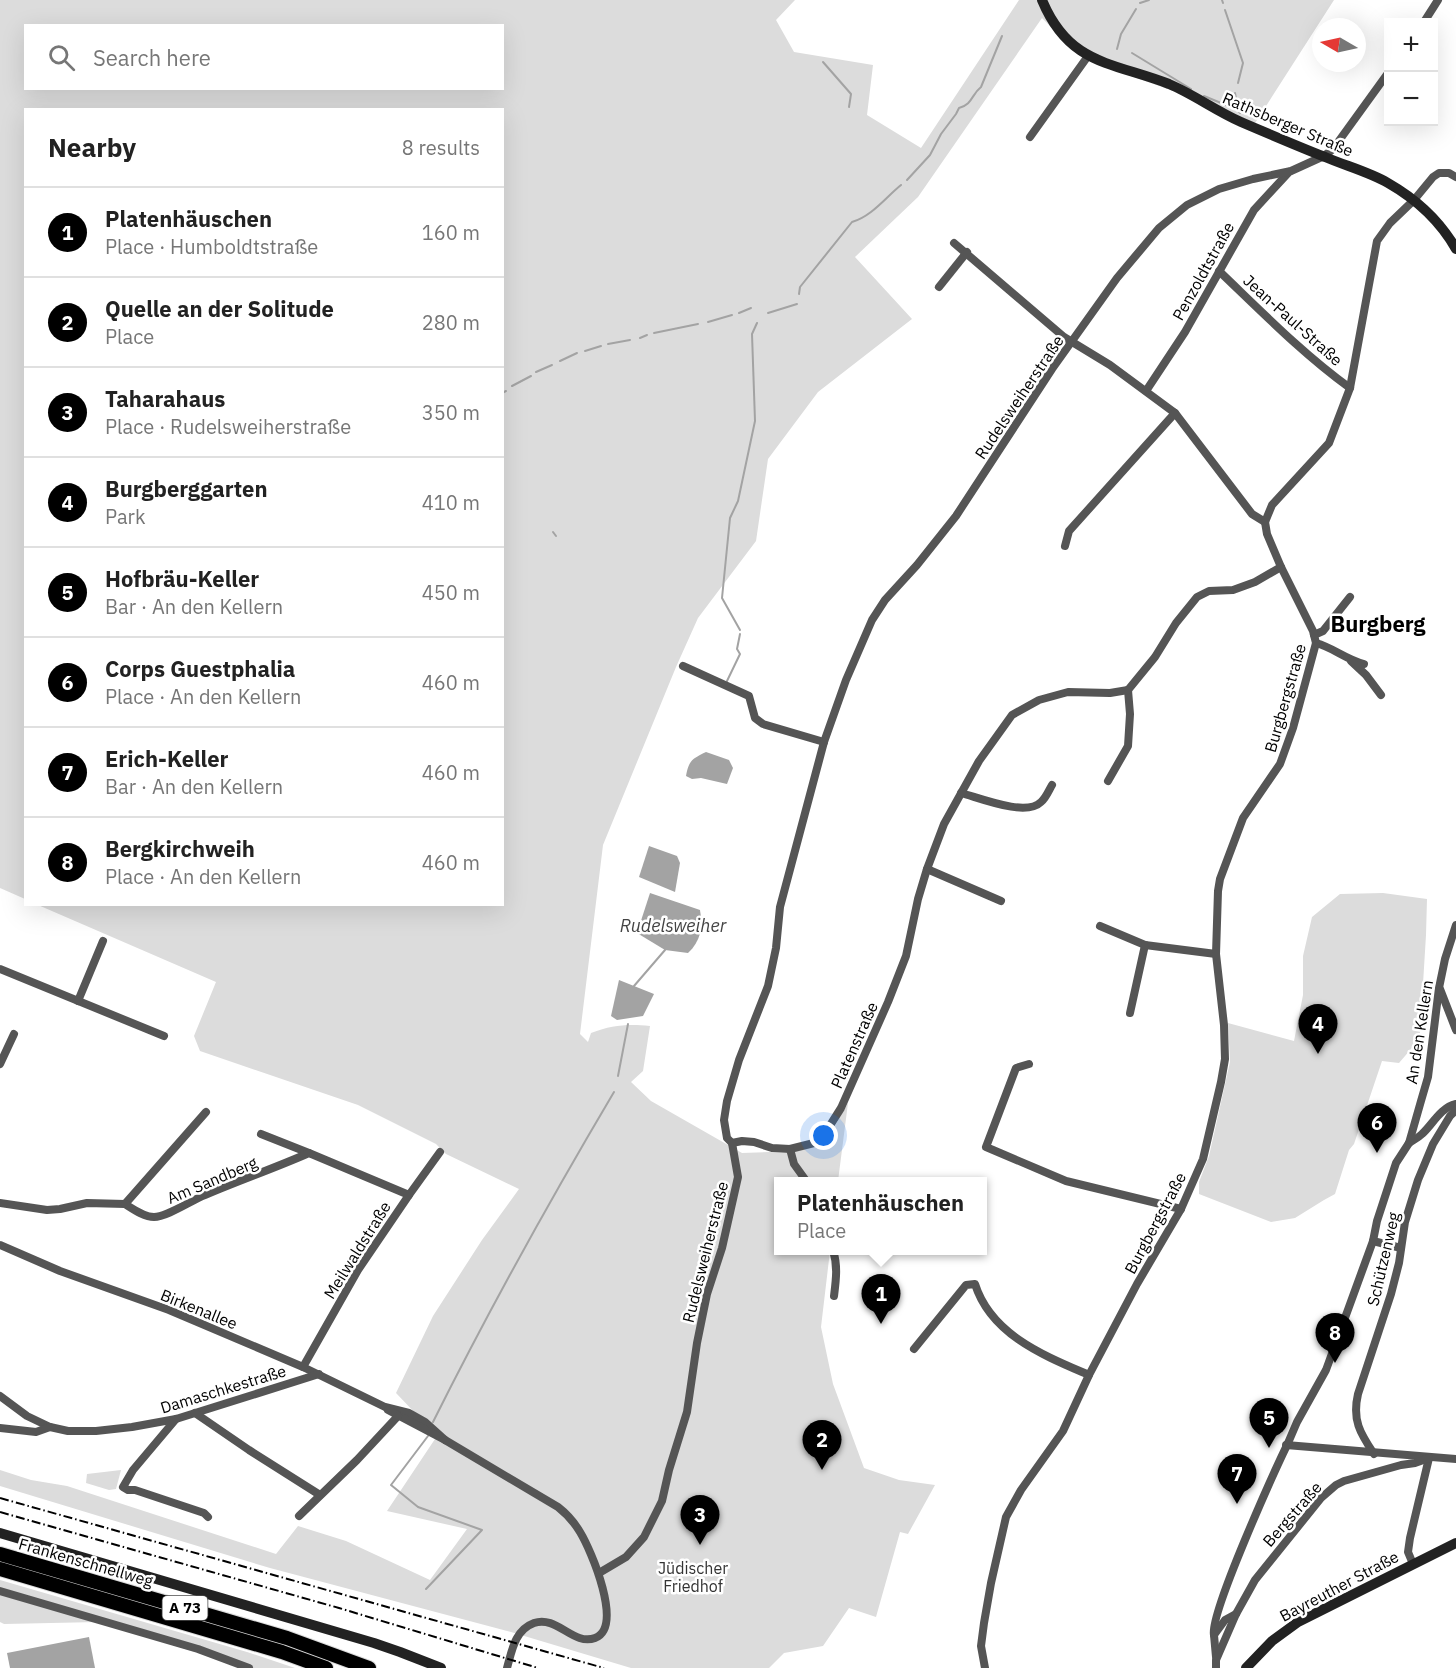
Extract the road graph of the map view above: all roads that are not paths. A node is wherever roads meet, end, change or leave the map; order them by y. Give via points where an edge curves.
1 (1042, 0) edge
2 (1438, 0) edge
3 (1427, 18) edge
4 (1088, 56) junction
5 (1384, 80) edge
6 (1030, 137) dead end
7 (1324, 156) junction
8 (1291, 171) junction
9 (1456, 177) edge
10 (1414, 200) junction
11 (954, 243) dead end
12 (1456, 249) edge
13 (967, 252) junction
14 (1219, 271) junction
15 (939, 287) dead end
16 (1072, 342) junction
17 (1350, 388) junction
18 (1146, 391) junction
19 (1175, 413) junction
20 (1265, 522) junction
21 (1065, 546) dead end
22 (1281, 567) junction
23 (1350, 597) dead end
24 (1315, 639) junction
25 (1350, 660) junction
26 (1364, 664) dead end
27 (683, 666) dead end
28 (1128, 690) junction
29 (1381, 695) dead end
30 (824, 742) junction
31 (1108, 781) dead end
32 (1052, 785) dead end
33 (961, 793) junction
34 (927, 869) junction
35 (1001, 902) dead end
36 (1456, 925) edge
37 (1100, 926) dead end
38 (103, 941) dead end
39 (1145, 945) junction
40 (1216, 954) junction
41 (0, 969) edge
42 (1440, 988) junction
43 (78, 1001) junction
44 (1130, 1013) dead end
45 (1456, 1030) edge
46 (14, 1034) dead end
47 (164, 1036) dead end
48 (0, 1064) edge
49 (1029, 1064) dead end
50 (1456, 1104) edge
51 (1456, 1110) edge
52 (206, 1112) dead end
53 (261, 1134) dead end
54 (732, 1143) junction
55 (1408, 1143) junction
56 (790, 1149) junction
57 (440, 1152) dead end
58 (309, 1153) junction
59 (803, 1177) edge
60 (409, 1195) junction
61 (0, 1203) edge
62 (125, 1204) junction
63 (1181, 1209) junction
64 (1373, 1241) junction
65 (0, 1245) edge
66 (1401, 1248) junction
67 (834, 1255) edge
68 (834, 1296) dead end
69 (914, 1348) dead end
70 (303, 1367) junction
71 (319, 1374) junction
72 (1089, 1376) junction
73 (0, 1396) edge
74 (385, 1407) junction
75 (195, 1413) junction
76 (398, 1416) junction
77 (176, 1419) junction
78 (50, 1427) junction
79 (0, 1428) edge
80 (445, 1440) junction
81 (1286, 1445) junction
82 (1374, 1454) junction
83 (1429, 1458) junction
84 (1456, 1459) edge
85 (320, 1495) junction
86 (299, 1516) dead end
87 (208, 1517) dead end
88 (0, 1533) edge
89 (1456, 1544) edge
90 (0, 1554) edge
91 (1413, 1564) junction
92 (0, 1569) edge
93 (599, 1574) junction
94 (0, 1591) edge
95 (1236, 1614) junction
96 (1214, 1635) junction
97 (1216, 1664) edge
98 (249, 1668) edge
99 (326, 1668) edge
100 (369, 1668) edge
101 (441, 1668) edge
102 (507, 1668) edge
103 (985, 1668) edge
104 (1246, 1668) edge

1 - 4 street, Rathsberger Straße via 1052,21
2 - 3 street
4 - 6 street
4 - 7 street, Rathsberger Straße via 1170,85 1232,117
5 - 7 street
7 - 8 street, Rudelsweiherstraße
7 - 10 street, Rathsberger Straße via 1388,183
8 - 14 street, Penzoldtstraße via 1254,210
8 - 16 street, Rudelsweiherstraße via 1219,189 1187,205 1138,252
9 - 10 street via 1439,173
10 - 12 street, Rathsberger Straße via 1432,216
10 - 17 street via 1377,242
11 - 13 street
13 - 15 street
13 - 16 street
14 - 17 street, Jean-Paul-Straße via 1286,335
14 - 18 street, Penzoldtstraße
16 - 18 street
16 - 30 street, Rudelsweiherstraße via 956,516 872,620
17 - 20 street via 1329,443 1272,505
18 - 19 street
19 - 20 street via 1252,514
19 - 21 street via 1069,531
20 - 22 street, Burgbergstraße
22 - 24 street, Burgbergstraße
22 - 28 street via 1233,590 1209,591 1197,597
23 - 24 street, Burgbergstraße
24 - 25 street
24 - 40 street, Burgbergstraße via 1280,764 1243,818 1220,879
25 - 26 street
25 - 29 street
27 - 30 street via 750,696 755,718 763,724
28 - 31 street via 1128,746
28 - 33 street, Platenstraße via 1068,692 1039,700 1012,716
30 - 54 street, Rudelsweiherstraße via 780,907 777,948 768,986 727,1101 724,1120 727,1138
32 - 33 street via 1041,803 1025,808
33 - 34 street, Platenstraße
34 - 35 street
34 - 56 street, Platenstraße via 906,956 841,1108 824,1135 814,1143
36 - 42 street, An den Kellern
37 - 39 street
38 - 43 street
39 - 40 street
39 - 44 street
40 - 63 street, Burgbergstraße via 1225,1059 1206,1152
41 - 43 street
42 - 45 street
42 - 55 street, An den Kellern via 1428,1077
43 - 47 street
46 - 48 street
49 - 63 street via 1016,1068 986,1147 1066,1181
50 - 55 street, An den Kellern
51 - 66 street, Schützenweg via 1425,1160
52 - 62 street, Am Sandberg
53 - 58 street, Am Sandberg
54 - 56 street, Platenstraße via 754,1142
54 - 93 street, Rudelsweiherstraße via 738,1177 733,1203 707,1294 687,1412 662,1501 644,1537 626,1557
55 - 64 street, An den Kellern via 1395,1163
56 - 59 street
57 - 60 street, Meilwaldstraße
58 - 60 street, Am Sandberg
58 - 62 street, Am Sandberg via 165,1215 147,1216
60 - 70 street, Meilwaldstraße via 358,1270
61 - 62 street, Am Sandberg via 47,1210 87,1203
63 - 72 street, Burgbergstraße
64 - 66 street
64 - 81 street, An den Kellern via 1326,1370
65 - 70 street, Birkenallee
66 - 82 street, Schützenweg via 1356,1406 1363,1437
67 - 68 street via 837,1274
69 - 72 street via 966,1285 975,1284 986,1308 1005,1329 1024,1344
70 - 71 street, Birkenallee
71 - 74 street, Birkenallee
71 - 75 street, Damaschkestraße
72 - 103 street, Burgbergstraße via 1063,1431 1006,1517 984,1623 981,1646
73 - 78 street, Damaschkestraße
74 - 76 street, Birkenallee
74 - 80 street, Birkenallee via 421,1419
75 - 77 street, Damaschkestraße
75 - 85 street
76 - 80 street, Birkenallee
76 - 85 street
77 - 78 street, Damaschkestraße via 96,1431
77 - 87 street via 123,1487
78 - 79 street via 36,1432
80 - 93 street via 565,1513 580,1532
81 - 82 street, Bergstraße
81 - 96 street, An den Kellern via 1215,1618
82 - 83 street, Bergstraße
83 - 84 street, Bergstraße
83 - 91 street via 1410,1538 1408,1552
83 - 95 street, Bergstraße via 1336,1485 1255,1580
85 - 86 street
88 - 101 street via 374,1643
89 - 91 street, Bayreuther Straße
90 - 100 highway, Frankenschnellweg / A 73 via 287,1638
91 - 104 street, Bayreuther Straße via 1298,1622 1266,1646
92 - 99 highway, Frankenschnellweg / A 73
93 - 102 street via 607,1613 601,1634 586,1639 552,1623 532,1623 519,1634
94 - 98 street via 198,1649
95 - 96 street via 1225,1620
95 - 97 street
96 - 97 street, An den Kellern

